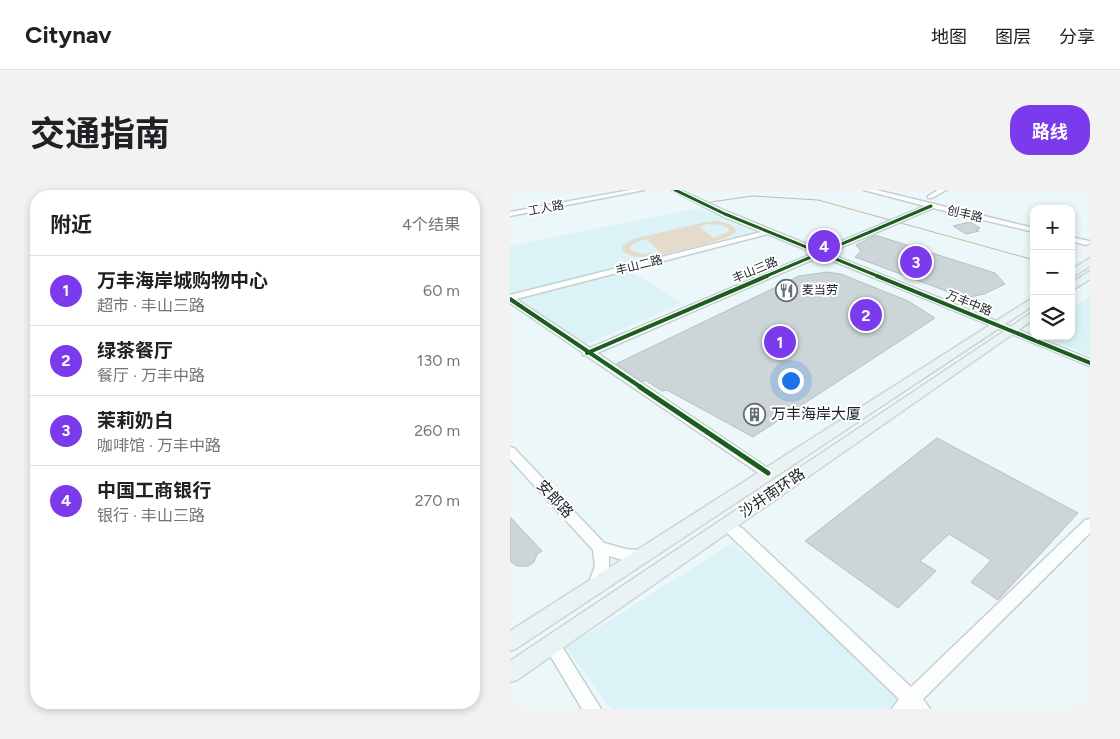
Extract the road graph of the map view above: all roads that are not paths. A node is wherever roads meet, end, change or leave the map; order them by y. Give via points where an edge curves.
1 (641, 190) edge
2 (675, 190) edge
3 (867, 190) edge
4 (943, 190) edge
5 (930, 197) dead end
6 (931, 206) junction
7 (510, 214) edge
8 (1030, 229) edge
9 (769, 232) junction
10 (1075, 240) edge
11 (1086, 242) dead end
12 (821, 253) junction
13 (1090, 260) edge
14 (1075, 272) edge
15 (1090, 274) edge
16 (1075, 285) edge
17 (510, 298) edge
18 (1030, 303) edge
19 (1030, 316) edge
20 (1003, 327) junction
21 (587, 353) junction
22 (1090, 363) edge
23 (510, 451) edge
24 (768, 473) junction
25 (1090, 524) edge
26 (726, 525) junction
27 (599, 547) junction
28 (643, 555) junction
29 (596, 585) junction
30 (510, 642) edge
31 (552, 645) junction
32 (510, 673) edge
33 (911, 706) edge
34 (592, 709) edge

1 - 7 street, 工人路
2 - 9 street, 万丰中路
3 - 6 street, 创丰路
4 - 5 street
6 - 8 street, 创丰路
6 - 12 street, 丰山三路
9 - 12 street, 万丰中路
9 - 17 street, 丰山二路
10 - 11 street
12 - 20 street, 万丰中路
12 - 21 street, 丰山三路
13 - 14 main road
15 - 16 main road
17 - 21 street
18 - 20 main road, 沙井南环路
19 - 20 main road, 沙井南环路
20 - 22 street, 万丰中路
20 - 24 main road, 沙井南环路
20 - 26 main road, 沙井南环路
21 - 24 street
23 - 27 street, 安郎路
24 - 28 main road, 沙井南环路
25 - 33 street
26 - 31 main road, 沙井南环路
26 - 33 street via 737,532
27 - 28 street via 626,555
27 - 29 street via 603,570
28 - 29 main road, 沙井南环路
29 - 30 main road, 沙井南环路
31 - 32 main road, 沙井南环路
31 - 34 street

